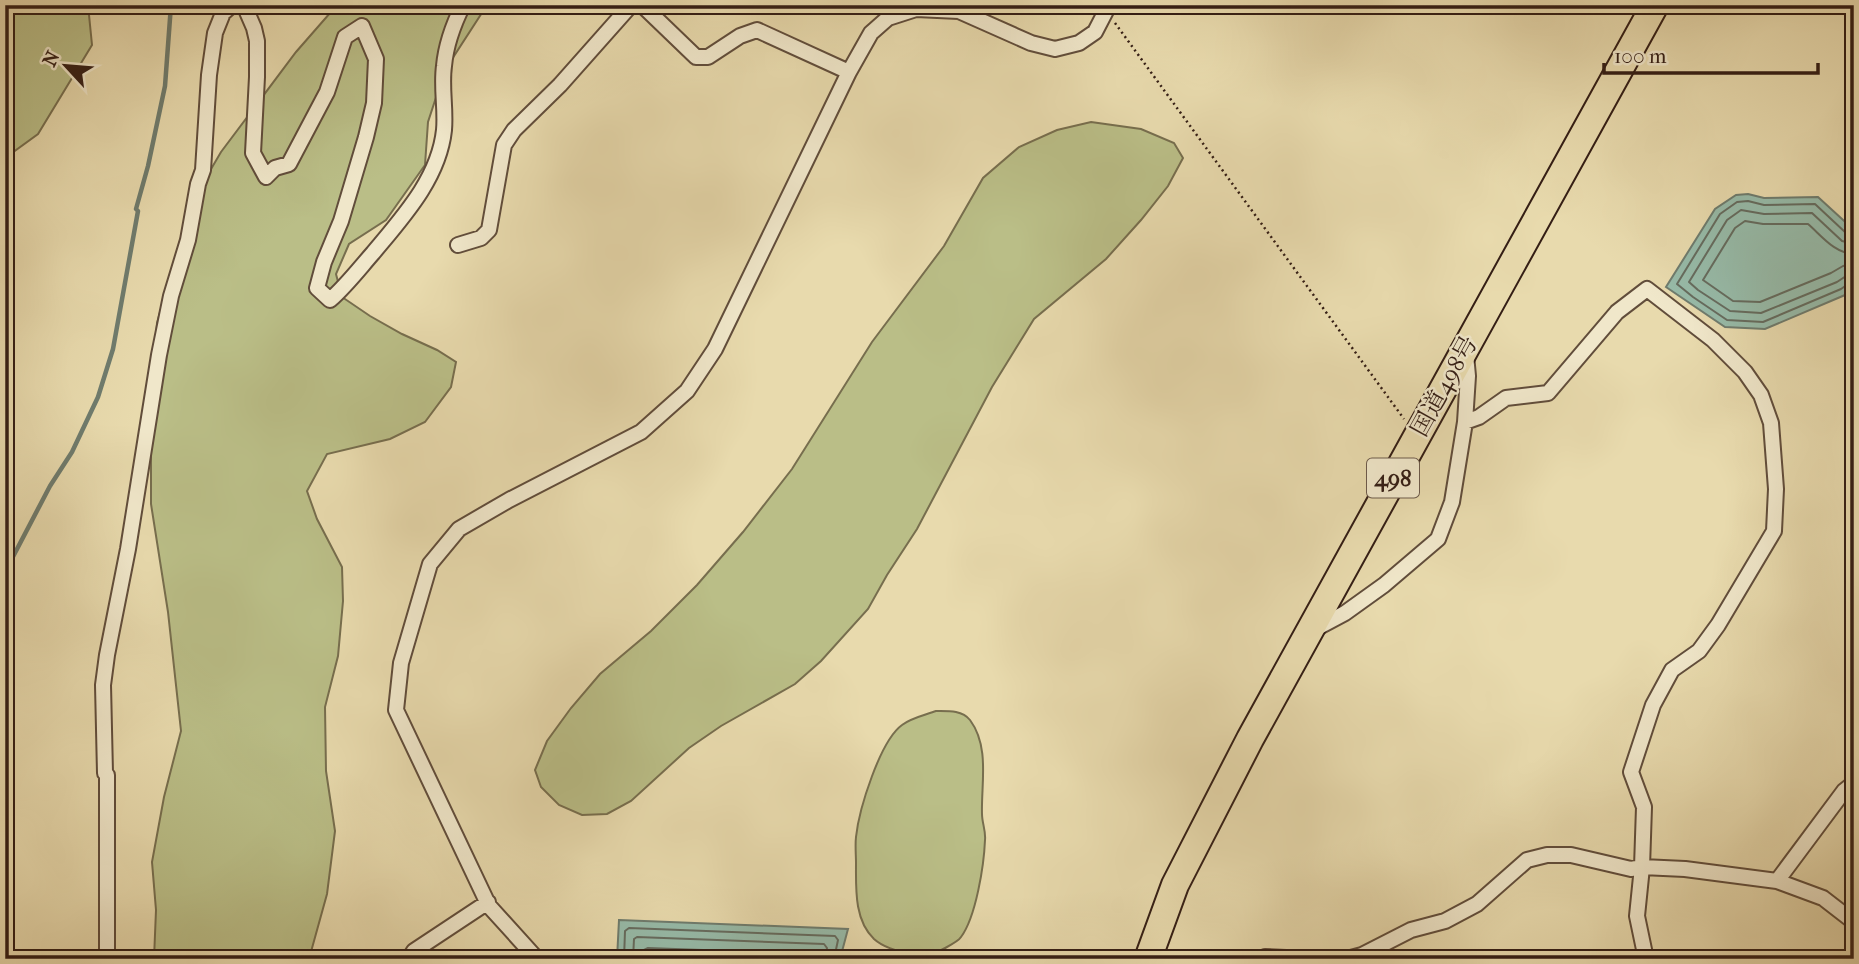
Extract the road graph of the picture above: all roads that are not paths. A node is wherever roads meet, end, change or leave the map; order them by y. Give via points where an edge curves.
1 (232, 5) edge
2 (244, 5) edge
3 (463, 5) edge
4 (631, 5) edge
5 (642, 5) edge
6 (1656, 5) edge
7 (946, 8) edge
8 (1108, 8) edge
9 (849, 72) junction
10 (458, 245) dead end
11 (1464, 351) junction
12 (1465, 422) junction
13 (1310, 631) junction
14 (1854, 783) edge
15 (1642, 867) junction
16 (1777, 881) junction
17 (488, 902) junction
18 (1854, 922) edge
19 (107, 959) edge
20 (409, 959) edge
21 (537, 959) edge
22 (1148, 959) edge
23 (1261, 959) edge
24 (1308, 959) edge
25 (1347, 959) edge
26 (1646, 959) edge

1 - 19 street via 223,13 215,33 203,170 159,355 103,685
2 - 3 street via 257,41 253,153 266,177 289,164 327,92 345,37 362,26 376,59 374,103 366,136 317,288 330,300 403,217 438,157 444,130 443,67 450,32
4 - 10 street via 514,131 504,145 489,230 481,238
5 - 9 street via 696,57 708,57 757,30
6 - 11 highway, 国道498号 / 498
7 - 8 street via 1055,49 1079,43 1095,32
7 - 9 street via 916,9 888,18 871,33
9 - 17 street via 715,349 687,391 641,432 459,529 430,564 401,663 396,710
11 - 12 street via 1468,376
11 - 13 highway, 国道498号 / 498
12 - 13 street via 1452,502 1438,539 1384,585
12 - 15 street via 1506,398 1548,393 1617,312 1647,289 1713,340 1761,395 1771,424 1774,531 1718,625 1699,651 1671,670 1653,705 1631,772 1644,807
13 - 22 highway, 国道498号 / 498 via 1175,885
14 - 16 street
15 - 16 street
15 - 25 street via 1617,867 1571,855 1527,860 1477,904
15 - 26 street via 1637,916
16 - 18 street via 1823,898
17 - 20 street via 414,951
17 - 21 street
23 - 24 street

